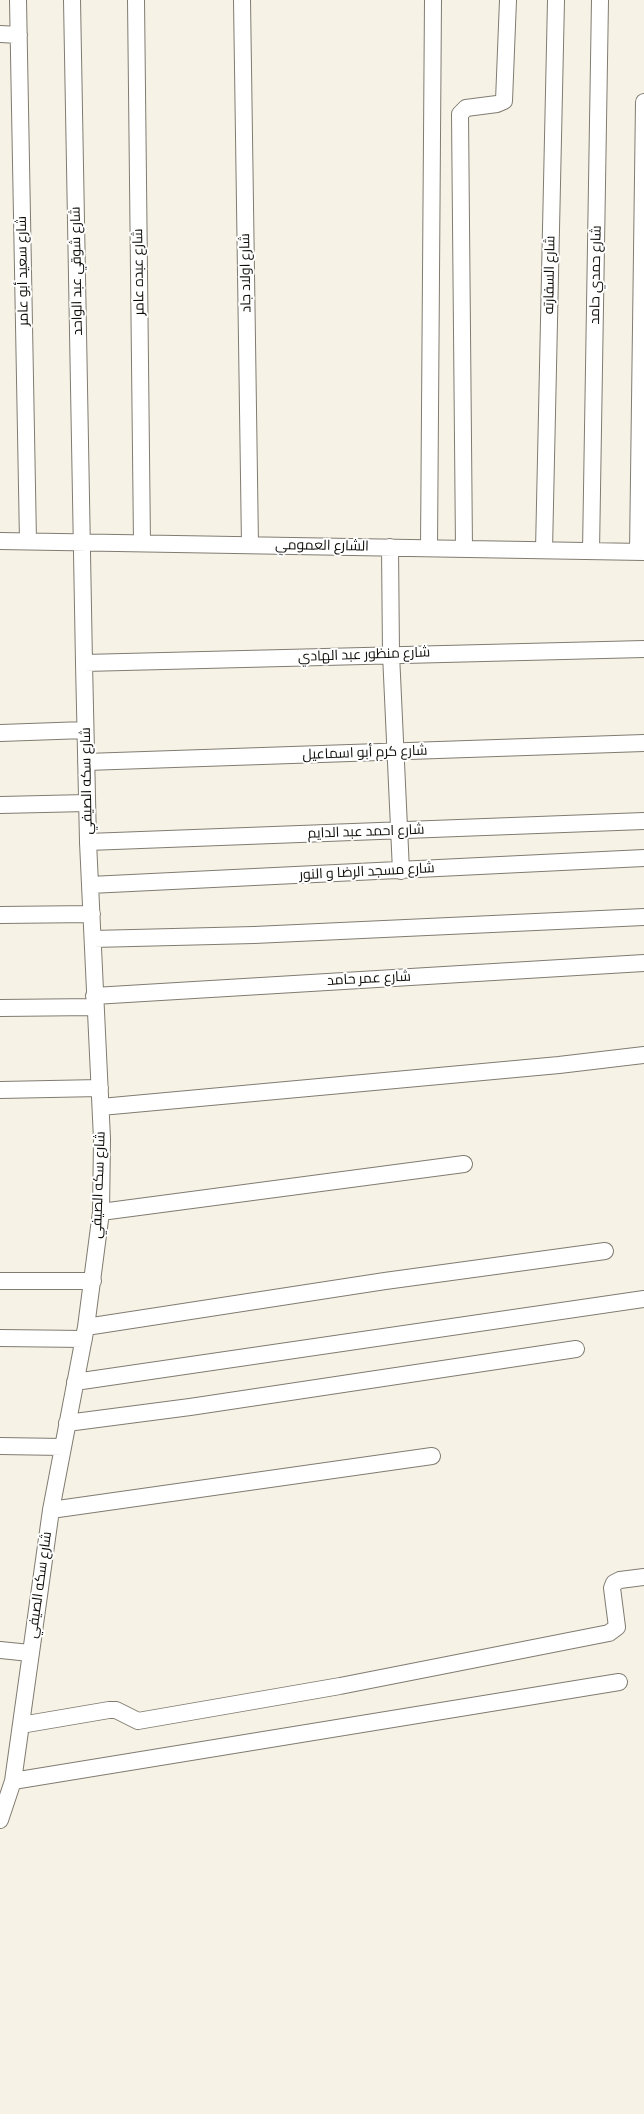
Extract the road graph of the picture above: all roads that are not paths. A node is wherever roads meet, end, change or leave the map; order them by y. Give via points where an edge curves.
1 (18, 0) edge
2 (72, 0) edge
3 (136, 0) edge
4 (242, 0) edge
5 (433, 0) edge
6 (508, 0) edge
7 (556, 0) edge
8 (600, 0) edge
9 (0, 34) edge
10 (19, 35) junction
11 (644, 102) edge
12 (0, 541) edge
13 (28, 541) junction
14 (82, 542) junction
15 (142, 543) junction
16 (250, 545) junction
17 (390, 547) junction
18 (429, 548) junction
19 (464, 549) junction
20 (544, 550) junction
21 (592, 551) junction
22 (641, 552) edge
23 (644, 649) edge
24 (391, 654) junction
25 (84, 663) junction
26 (85, 730) junction
27 (0, 733) edge
28 (644, 743) edge
29 (396, 753) junction
30 (86, 762) junction
31 (87, 803) junction
32 (0, 805) edge
33 (644, 821) edge
34 (398, 831) junction
35 (88, 842) junction
36 (644, 858) edge
37 (401, 871) junction
38 (90, 885) junction
39 (92, 914) junction
40 (0, 915) edge
41 (644, 917) edge
42 (93, 939) junction
43 (644, 963) edge
44 (95, 1002) junction
45 (0, 1008) edge
46 (644, 1054) edge
47 (100, 1088) junction
48 (0, 1090) edge
49 (101, 1107) junction
50 (464, 1164) dead end
51 (101, 1212) junction
52 (605, 1250) dead end
53 (0, 1281) edge
54 (93, 1282) junction
55 (644, 1299) edge
56 (85, 1333) junction
57 (0, 1338) edge
58 (576, 1350) dead end
59 (74, 1382) junction
60 (67, 1423) junction
61 (0, 1446) edge
62 (63, 1447) junction
63 (432, 1456) dead end
64 (51, 1510) junction
65 (644, 1577) edge
66 (0, 1650) edge
67 (30, 1653) junction
68 (619, 1682) dead end
69 (21, 1724) junction
70 (13, 1781) junction
71 (0, 1820) edge

1 - 10 street, شارع سعيد أبو عامر
2 - 14 street, شارع شوقي عبد الواحد
3 - 15 street, شارع عبده عامر
4 - 16 street, شارع اولاد جاد
5 - 18 street
6 - 19 street via 504,100 466,108 460,114
7 - 20 street, شارع السفارته
8 - 21 street, شارع حمدي حامد
9 - 10 street
10 - 13 street, شارع سعيد أبو عامر
11 - 22 street
12 - 13 street, الشارع العمومي
13 - 14 street, الشارع العمومي
14 - 15 street, الشارع العمومي
14 - 25 street, شارع سكه الصيفي
15 - 16 street, الشارع العمومي
16 - 17 street, الشارع العمومي
17 - 18 street, الشارع العمومي
17 - 24 street
18 - 19 street, الشارع العمومي
19 - 20 street, الشارع العمومي
20 - 21 street, الشارع العمومي
21 - 22 street, الشارع العمومي
23 - 24 street, شارع منظور عبد الهادي
24 - 25 street, شارع منظور عبد الهادي
24 - 29 street
25 - 26 street, شارع سكه الصيفي
26 - 27 street
26 - 30 street, شارع سكه الصيفي
28 - 29 street, شارع كرم أبو اسماعيل
29 - 30 street, شارع كرم أبو اسماعيل
29 - 34 street
30 - 31 street, شارع سكه الصيفي
31 - 32 street
31 - 35 street, شارع سكه الصيفي
33 - 34 street, شارع احمد عبد الدايم
34 - 35 street, شارع احمد عبد الدايم
34 - 37 street
35 - 38 street, شارع سكه الصيفي
36 - 37 street, شارع مسجد الرضا و النور
37 - 38 street, شارع مسجد الرضا و النور
38 - 39 street, شارع سكه الصيفي
39 - 40 street
39 - 42 street, شارع سكه الصيفي
41 - 42 street
42 - 44 street, شارع سكه الصيفي
43 - 44 street, شارع عمر حامد
44 - 45 street, شارع عمر حامد
44 - 47 street, شارع سكه الصيفي
46 - 49 street
47 - 48 street
47 - 49 street, شارع سكه الصيفي
49 - 51 street, شارع سكه الصيفي
50 - 51 street
51 - 54 street, شارع سكه الصيفي
52 - 56 street via 385,1281
53 - 54 street
54 - 56 street, شارع سكه الصيفي
55 - 59 street
56 - 57 street
56 - 59 street, شارع سكه الصيفي
58 - 60 street
59 - 60 street, شارع سكه الصيفي
60 - 62 street, شارع سكه الصيفي
61 - 62 street
62 - 64 street, شارع سكه الصيفي
63 - 64 street
64 - 67 street, شارع سكه الصيفي
65 - 69 street via 614,1583 617,1627 609,1633 340,1686 138,1721 109,1710
66 - 67 street
67 - 69 street, شارع سكه الصيفي
68 - 70 street
69 - 70 street, شارع سكه الصيفي
70 - 71 street, شارع سكه الصيفي

